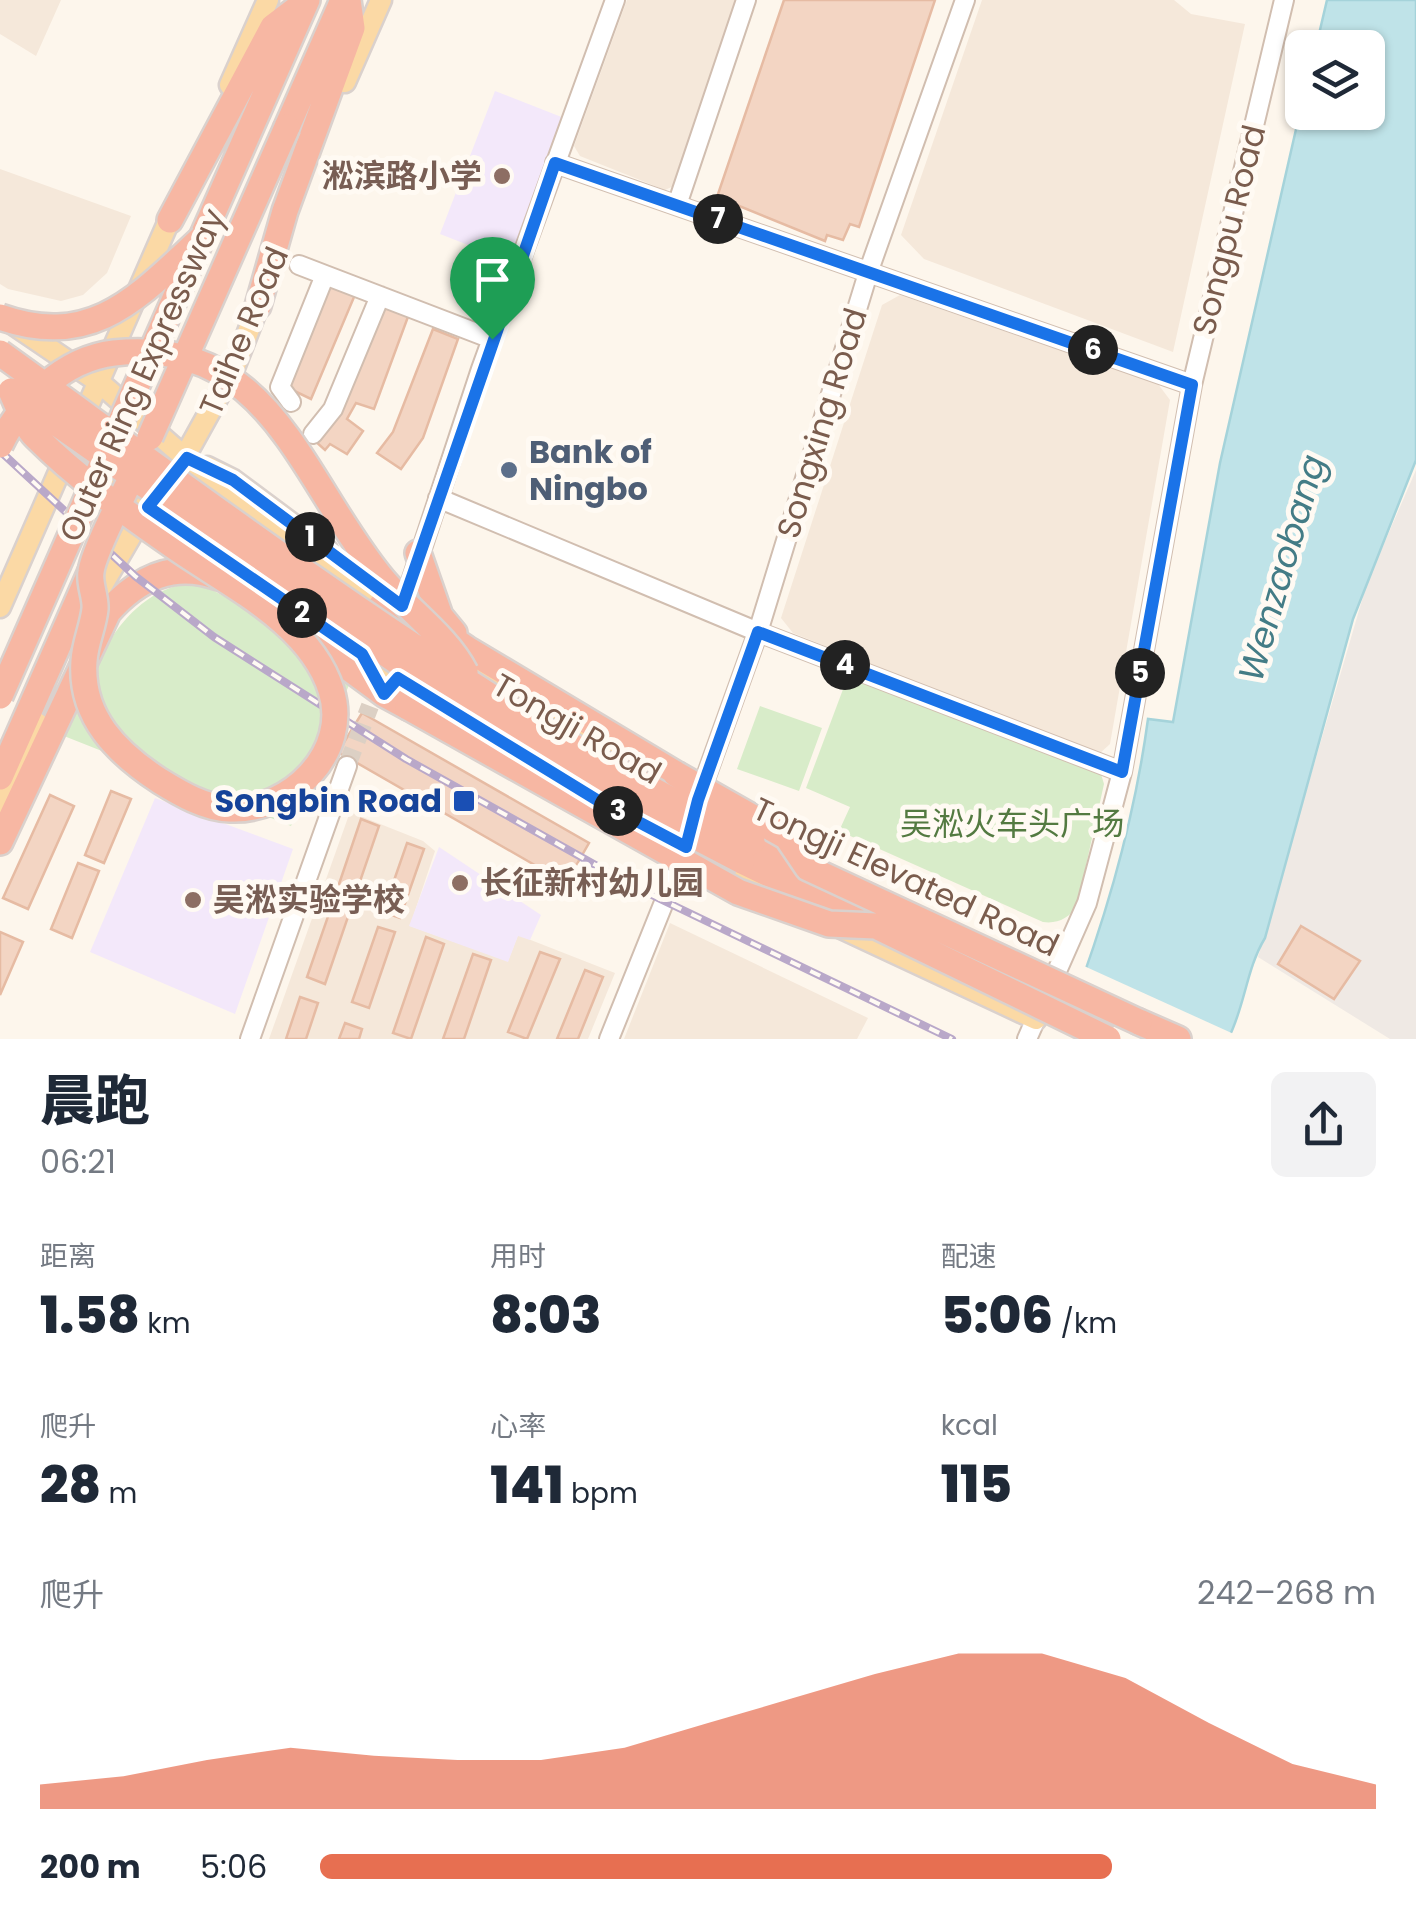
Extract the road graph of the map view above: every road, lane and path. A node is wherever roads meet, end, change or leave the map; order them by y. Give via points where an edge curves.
1 (268, 0) edge
2 (345, 0) edge
3 (381, 0) edge
4 (615, 0) edge
5 (746, 0) edge
6 (965, 0) edge
7 (1284, 0) edge
8 (306, 1) edge
9 (555, 163) junction
10 (677, 205) junction
11 (170, 220) junction
12 (202, 238) junction
13 (300, 264) dead end
14 (869, 270) junction
15 (325, 274) junction
16 (380, 296) junction
17 (258, 306) junction
18 (0, 316) edge
19 (492, 339) junction
20 (0, 353) edge
21 (100, 383) junction
22 (1192, 385) junction
23 (4, 392) edge
24 (291, 402) dead end
25 (0, 418) edge
26 (313, 434) dead end
27 (0, 445) edge
28 (187, 458) junction
29 (65, 462) junction
30 (438, 498) junction
31 (148, 507) junction
32 (418, 553) junction
33 (91, 571) junction
34 (215, 575) junction
35 (392, 606) junction
36 (0, 608) edge
37 (758, 632) junction
38 (467, 649) junction
39 (67, 655) junction
40 (472, 684) junction
41 (384, 693) junction
42 (0, 696) edge
43 (47, 737) junction
44 (346, 766) tunnel mouth
45 (1122, 772) junction
46 (0, 777) edge
47 (698, 800) junction
48 (0, 808) edge
49 (0, 842) edge
50 (686, 847) junction
51 (808, 868) junction
52 (876, 926) junction
53 (1054, 972) junction
54 (1036, 1019) junction
55 (250, 1039) edge
56 (609, 1039) edge
57 (1027, 1039) edge
58 (1108, 1039) edge
59 (1178, 1039) edge

1 - 11 main road
2 - 17 highway via 352,28 284,211
2 - 33 highway, Outer Ring Expressway, bridge
3 - 17 main road, Taihe Road
4 - 9 street
5 - 10 street
6 - 14 street, Songxing Road
7 - 22 street, Songpu Road
8 - 11 highway via 272,27
8 - 12 highway, Outer Ring Expressway
9 - 10 street
9 - 19 street
10 - 14 street
11 - 21 main road
12 - 18 highway, bridge via 107,317 57,328
12 - 42 highway, Outer Ring Expressway, bridge
13 - 15 street
14 - 22 street
14 - 37 street, Songxing Road
15 - 16 street
15 - 24 street via 280,388
16 - 19 street
16 - 26 street via 333,409
17 - 28 main road, Taihe Road
18 - 21 main road, Tongji Road
19 - 30 street
20 - 40 highway, Tongji Elevated Road, bridge
21 - 28 main road, Tongji Road
21 - 29 main road
22 - 45 street, Songpu Road
23 - 29 main road, Tongji Road
23 - 34 highway, bridge via 33,435
23 - 52 highway, Tongji Elevated Road, bridge via 528,749
25 - 29 main road
27 - 40 highway, bridge via 40,390 94,358 166,352 226,373 268,410 380,576 456,654
28 - 31 main road, Taihe Road
28 - 35 main road, Tongji Road via 233,480
29 - 31 main road, Tongji Road
29 - 36 main road
30 - 32 street
30 - 37 street
31 - 39 main road, Taihe Road
31 - 41 main road, Tongji Road via 362,654
32 - 35 street
32 - 38 highway via 440,616
33 - 34 highway, bridge via 95,608 84,683 102,732 185,795 229,809 253,807 290,794 317,767 332,735 334,700 300,639
33 - 46 highway, Outer Ring Expressway
34 - 41 highway
34 - 43 highway via 181,568 159,573 122,597 108,612
35 - 38 highway
35 - 47 main road, Tongji Road via 508,690
37 - 45 street
37 - 47 street, Songxing Road
38 - 51 highway, bridge via 787,837
39 - 43 highway
39 - 48 main road, Taihe Road
40 - 51 highway, Tongji Elevated Road, bridge via 649,788
41 - 50 main road, Tongji Road
41 - 52 highway, bridge via 738,892 829,924
43 - 49 highway
44 - 55 street
45 - 53 street, Songpu Road via 1086,903
47 - 50 street, Songxing Road
47 - 53 main road, Tongji Road via 830,872
50 - 54 main road, Tongji Road
50 - 56 street, Songxing Road
51 - 59 highway, Tongji Elevated Road, bridge
52 - 58 highway, Tongji Elevated Road, bridge
53 - 54 street, Songpu Road
54 - 57 street, Songpu Road

